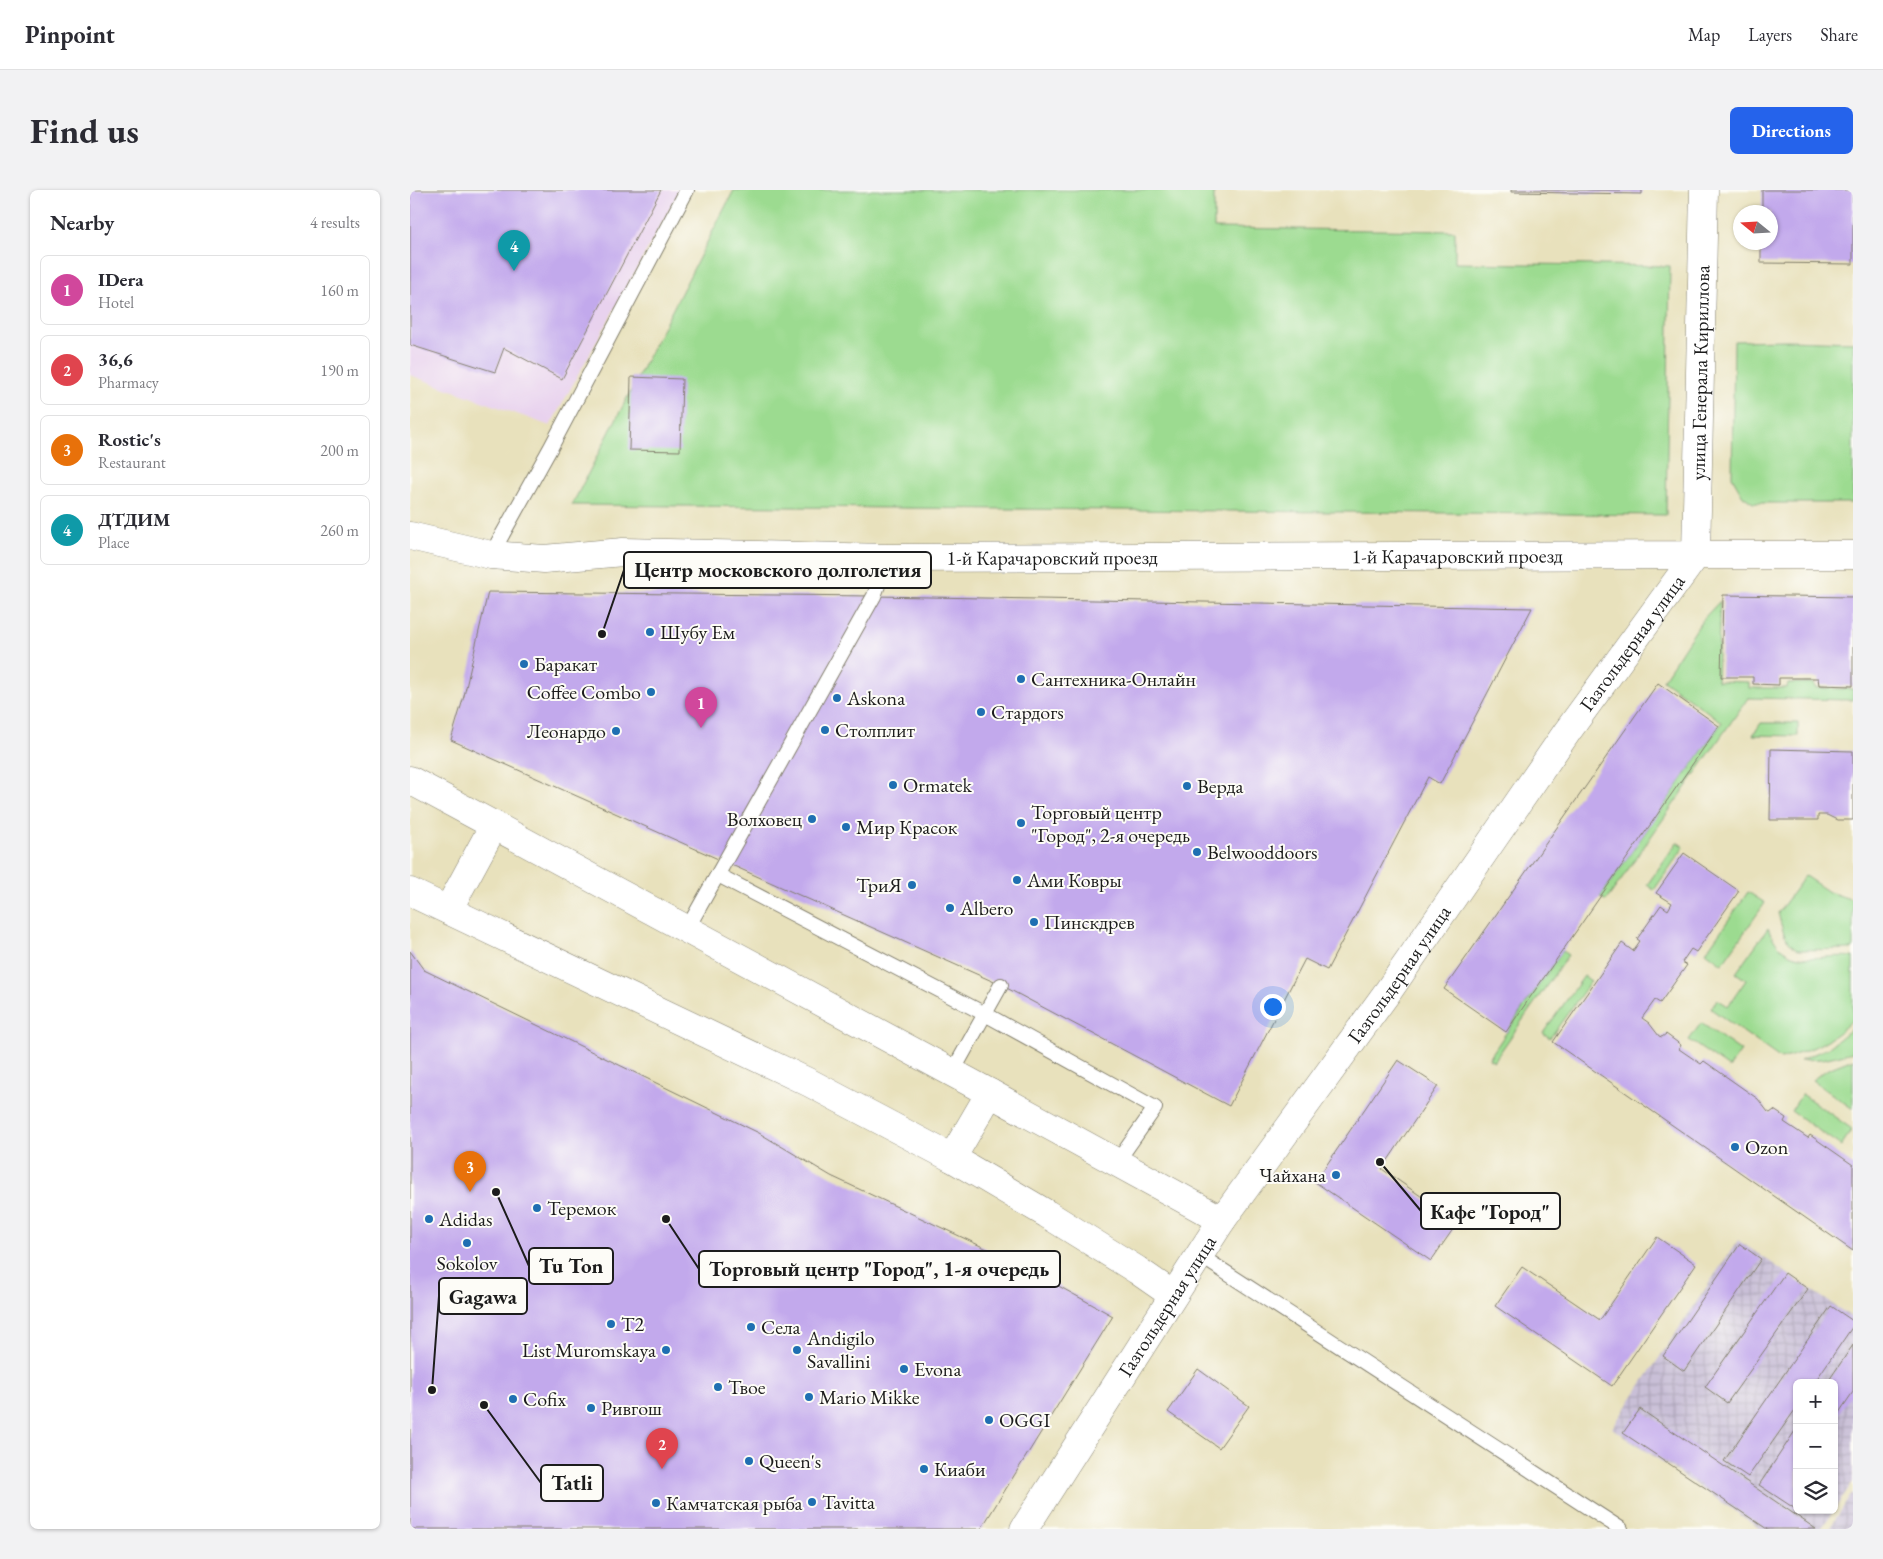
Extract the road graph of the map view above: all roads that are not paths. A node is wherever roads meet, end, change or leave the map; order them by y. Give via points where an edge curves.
1 (687, 190) edge
2 (1704, 190) edge
3 (410, 536) edge
4 (491, 555) junction
5 (1696, 555) junction
6 (1853, 555) edge
7 (888, 558) junction
8 (410, 780) edge
9 (494, 825) junction
10 (718, 875) junction
11 (410, 892) edge
12 (448, 910) junction
13 (687, 929) junction
14 (1001, 985) dead end
15 (985, 1014) junction
16 (952, 1073) junction
17 (990, 1093) junction
18 (952, 1158) junction
19 (1117, 1162) junction
20 (1222, 1220) junction
21 (1199, 1255) junction
22 (1173, 1295) junction
23 (1024, 1529) edge
24 (1621, 1529) edge

1 - 4 lane
2 - 5 street, улица Генерала Кириллова
3 - 4 street, 1-й Карачаровский проезд
4 - 7 street, 1-й Карачаровский проезд via 544,559 623,552
5 - 6 street, Газгольдерная улица
5 - 7 street, 1-й Карачаровский проезд
5 - 20 street, Газгольдерная улица
7 - 10 lane via 874,596
8 - 9 street
9 - 12 street
9 - 13 street
10 - 13 lane
10 - 15 lane
11 - 12 street
12 - 18 street via 810,1083
13 - 16 street
14 - 15 lane
15 - 16 lane
15 - 19 lane via 1155,1108
16 - 17 street
17 - 18 street
17 - 19 street
18 - 22 street
19 - 20 street
20 - 21 street, Газгольдерная улица
21 - 22 street, Газгольдерная улица
21 - 24 lane
22 - 23 street, Газгольдерная улица

